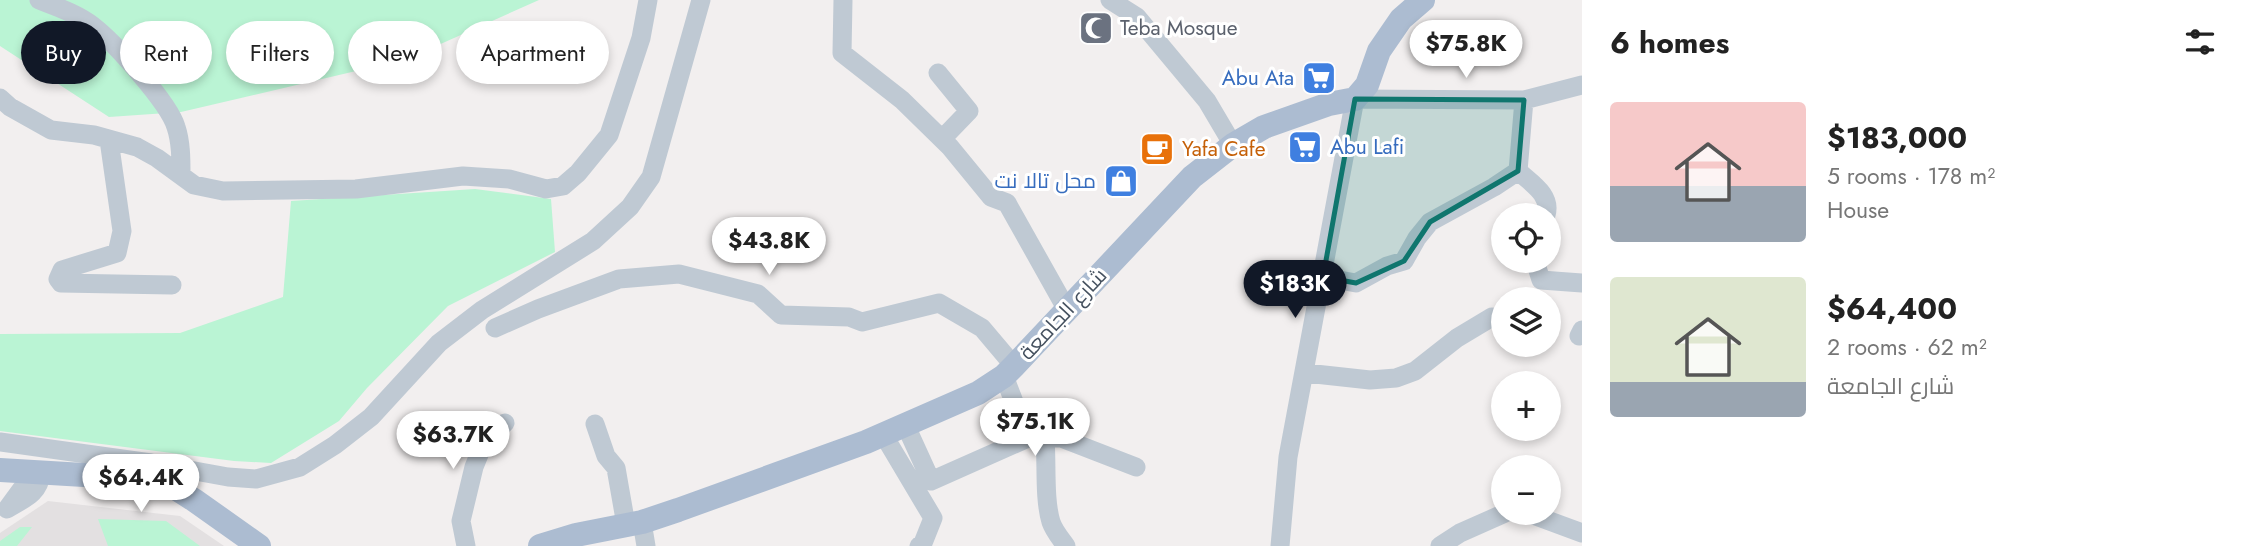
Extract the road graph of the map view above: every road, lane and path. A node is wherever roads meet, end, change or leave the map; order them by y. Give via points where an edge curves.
1 (39, 0) edge
2 (648, 0) edge
3 (701, 0) edge
4 (844, 0) edge
5 (1110, 0) edge
6 (1407, 0) edge
7 (1423, 0) edge
8 (938, 73) dead end
9 (1582, 85) edge
10 (0, 98) edge
11 (1355, 99) junction
12 (1524, 100) junction
13 (109, 139) junction
14 (942, 139) junction
15 (1233, 145) junction
16 (1517, 171) junction
17 (181, 175) junction
18 (1546, 203) edge
19 (1539, 273) edge
20 (1323, 277) junction
21 (1582, 283) edge
22 (172, 285) dead end
23 (1067, 310) junction
24 (1491, 318) edge
25 (495, 328) dead end
26 (1009, 371) junction
27 (1306, 373) junction
28 (505, 423) dead end
29 (594, 424) dead end
30 (894, 429) junction
31 (1037, 438) junction
32 (0, 442) edge
33 (1136, 467) dead end
34 (0, 470) edge
35 (0, 481) edge
36 (36, 481) junction
37 (4, 512) edge
38 (1491, 519) edge
39 (1560, 525) edge
40 (638, 531) edge
41 (1582, 533) edge
42 (577, 541) edge
43 (242, 546) edge
44 (259, 546) edge
45 (466, 546) edge
46 (540, 546) edge
47 (919, 546) edge
48 (1066, 546) edge
49 (1280, 546) edge
50 (1440, 546) edge

1 - 17 street via 92,25 167,106 176,125
2 - 17 street via 641,37 609,135 563,186 547,189 509,179 463,176 356,189 223,191 194,185
3 - 32 street via 651,177 629,207 593,241 482,310 439,343 371,417 335,446 300,467 256,479
4 - 14 street via 842,53
5 - 15 street via 1137,17 1207,101
6 - 11 main road via 1362,58
7 - 11 main road via 1401,19 1379,51 1367,85
8 - 14 street via 969,111
9 - 12 street
10 - 13 street via 51,130
11 - 12 street
11 - 15 main road, شارع الجامعة via 1292,116
11 - 20 street
12 - 16 street
13 - 17 street via 137,147
13 - 22 street via 122,231 117,253 62,270 58,279 61,283
14 - 23 street via 991,197 1007,203
15 - 23 main road, شارع الجامعة via 1192,177
16 - 18 street via 1543,193
16 - 20 street via 1430,222 1404,261 1356,283
19 - 21 street via 1541,280
20 - 27 street
23 - 26 main road, شارع الجامعة
24 - 27 street via 1415,371 1396,378
25 - 26 street via 619,279 679,274 758,294 781,315 849,317 862,322 939,303 982,328
26 - 30 main road, شارع الجامعة via 978,393
26 - 31 street
27 - 49 street via 1288,457
28 - 45 street via 487,435 474,467 461,521
29 - 40 street via 606,456 616,468
30 - 31 street via 931,481
30 - 40 main road, شارع الجامعة
30 - 47 street via 933,518
31 - 33 street via 1061,438
31 - 48 street via 1048,467 1052,525
34 - 36 main road
35 - 36 main road
36 - 37 street via 28,496
36 - 43 main road via 159,494 181,503
36 - 44 main road via 134,478 166,483
38 - 50 street
39 - 41 street
40 - 42 main road, شارع الجامعة
42 - 46 main road, شارع الجامعة

